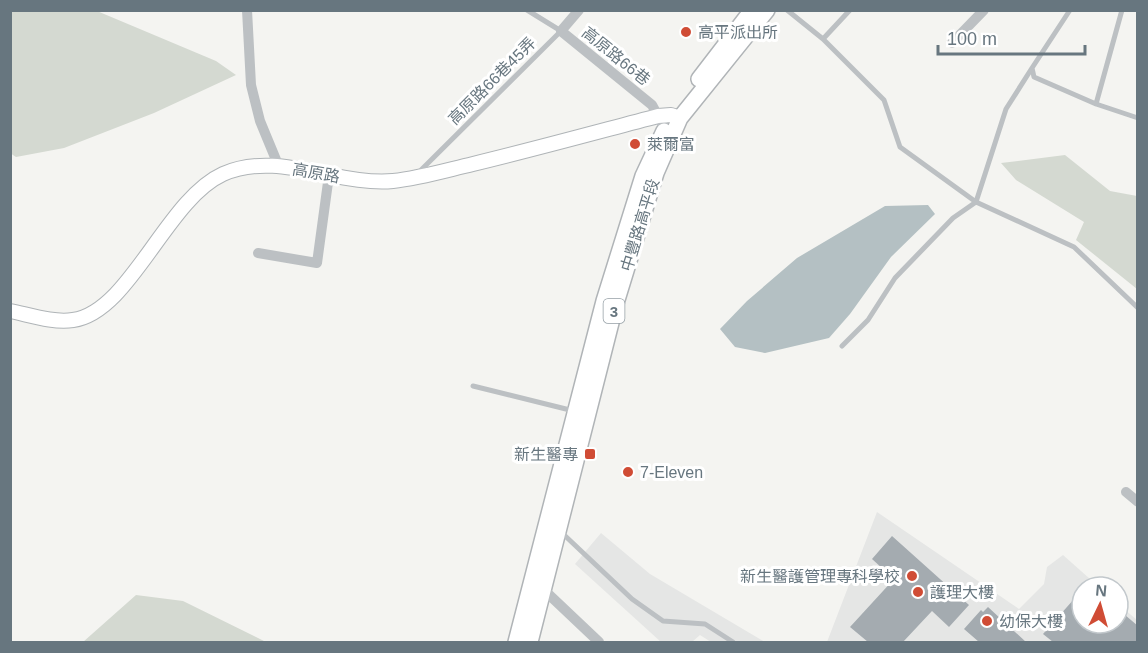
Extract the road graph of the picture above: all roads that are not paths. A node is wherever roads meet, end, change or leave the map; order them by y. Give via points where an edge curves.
1 (248, 10) edge
2 (527, 10) edge
3 (579, 10) edge
4 (753, 10) edge
5 (767, 10) edge
6 (787, 10) edge
7 (850, 10) edge
8 (984, 10) edge
9 (1070, 10) edge
10 (1122, 10) edge
11 (561, 31) junction
12 (823, 39) junction
13 (952, 43) dead end
14 (1032, 68) junction
15 (1096, 104) junction
16 (1137, 118) edge
17 (669, 119) junction
18 (279, 167) junction
19 (329, 175) junction
20 (413, 178) junction
21 (976, 202) junction
22 (258, 253) dead end
23 (1137, 308) edge
24 (10, 311) edge
25 (842, 346) dead end
26 (473, 386) dead end
27 (582, 413) junction
28 (1126, 492) dead end
29 (1137, 502) edge
30 (552, 528) junction
31 (543, 589) junction
32 (516, 642) edge
33 (530, 642) edge
34 (599, 642) edge
35 (733, 642) edge

1 - 18 street via 251,85 260,121
2 - 11 lane, 高原路66巷45弄
3 - 11 street, 高原路66巷
4 - 17 main road, 中豐路高平段 / 3
5 - 17 main road, 中豐路高平段 / 3
6 - 12 lane
7 - 12 lane
8 - 13 street
9 - 14 lane
10 - 15 lane
11 - 17 street, 高原路66巷
11 - 20 lane, 高原路66巷45弄
12 - 21 lane via 884,100 900,147
14 - 15 lane via 1034,77
14 - 21 lane via 1006,109
15 - 16 lane
17 - 20 street, 高原路
17 - 27 main road, 中豐路高平段 / 3 via 643,176 604,301
18 - 19 street, 高原路
18 - 24 street, 高原路 via 247,167 204,185 99,311 61,321
19 - 20 street, 高原路 via 377,181
19 - 22 street via 317,263
21 - 23 lane via 1074,247
21 - 25 lane via 953,218 895,278 868,320
26 - 27 lane
27 - 30 main road, 中豐路高平段 / 3
28 - 29 street
30 - 31 main road, 中豐路高平段 / 3
30 - 32 main road, 中豐路高平段 / 3
30 - 35 lane via 632,599 663,621 705,624
31 - 33 main road, 中豐路高平段 / 3
31 - 34 street

